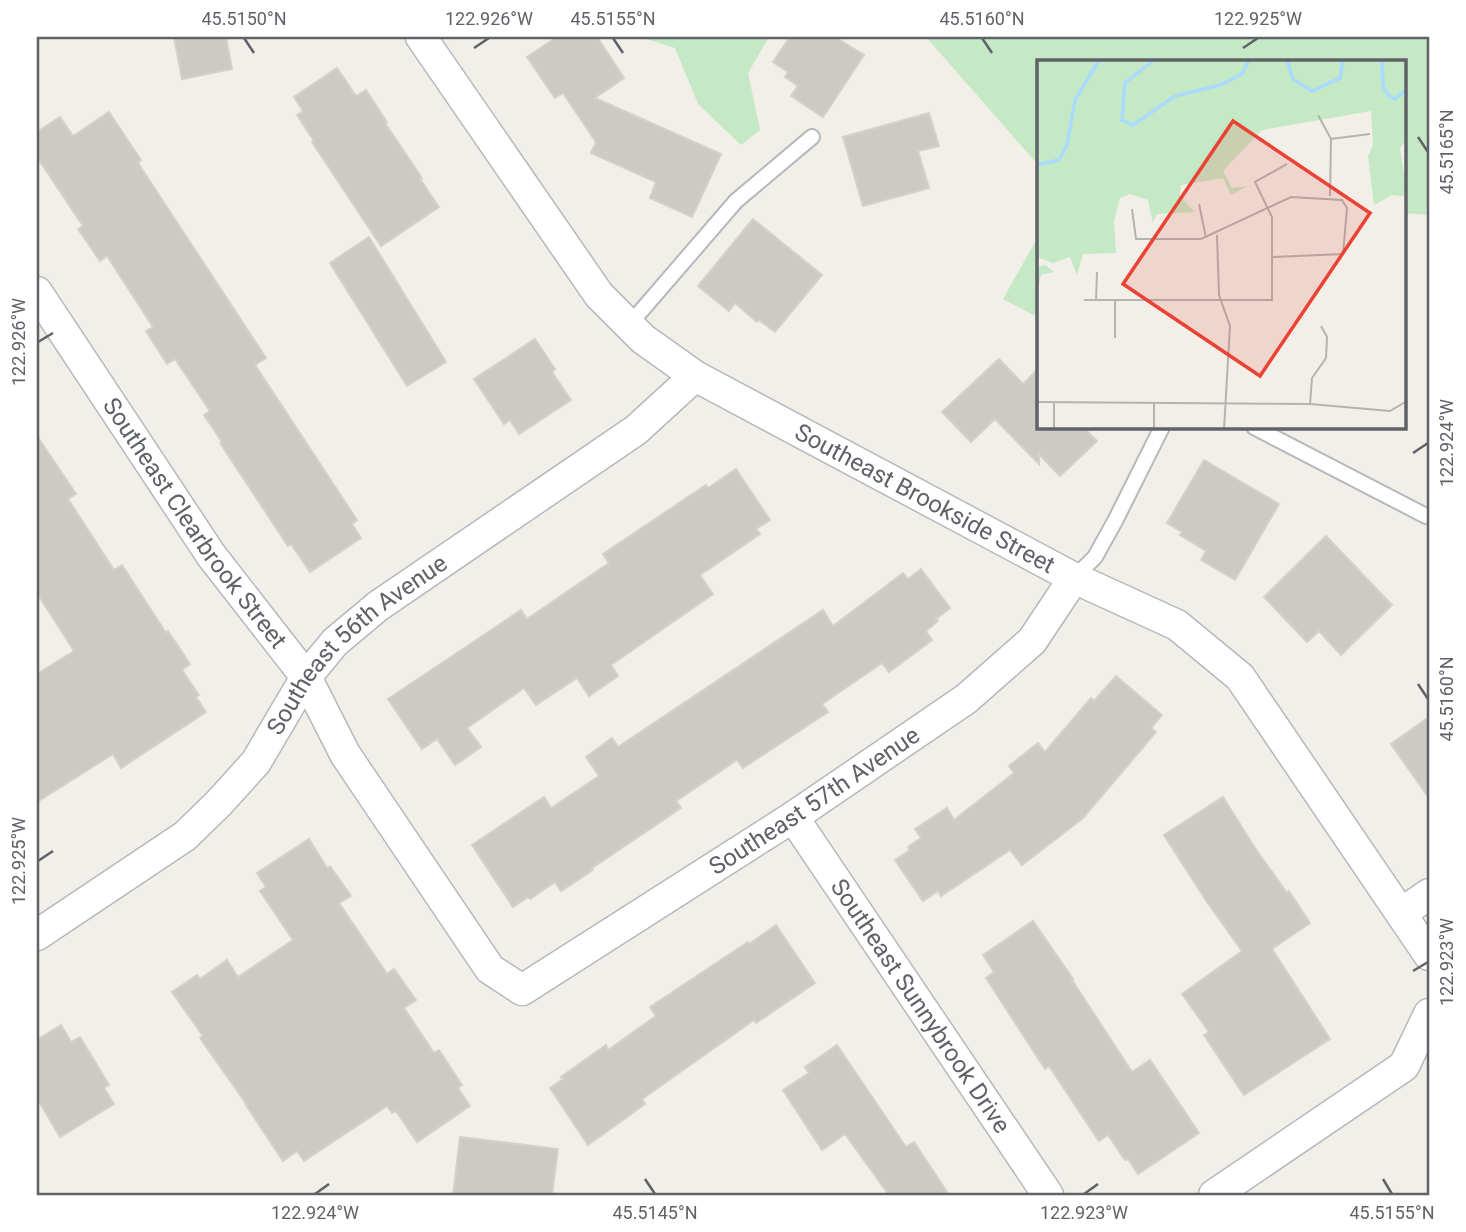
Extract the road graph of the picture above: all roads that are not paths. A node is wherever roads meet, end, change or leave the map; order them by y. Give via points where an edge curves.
1 (421, 37) edge
2 (812, 137) dead end
3 (37, 292) edge
4 (629, 325) junction
5 (695, 376) junction
6 (1161, 429) edge
7 (1258, 429) edge
8 (1426, 516) dead end
9 (1074, 578) junction
10 (306, 677) junction
11 (793, 817) junction
12 (1429, 894) edge
13 (1402, 913) junction
14 (37, 935) edge
15 (1429, 955) edge
16 (522, 990) joint
17 (1429, 1014) edge
18 (1048, 1195) edge
19 (1214, 1195) edge

1 - 4 street, Southeast Brookside Street via 599,295
2 - 4 lane via 736,201
3 - 10 street, Southeast Clearbrook Street via 211,555
4 - 5 street, Southeast Brookside Street
5 - 9 street, Southeast Brookside Street
5 - 10 street, Southeast 56th Avenue via 636,430 378,606 335,642
6 - 9 lane via 1095,557
7 - 8 lane
9 - 11 street, Southeast 57th Avenue via 1032,641 966,699
9 - 13 street, Southeast Brookside Street via 1177,625 1240,677
10 - 14 street, Southeast 56th Avenue via 256,762 185,836
10 - 16 street, Southeast Clearbrook Street via 345,754 490,969
11 - 16 street, Southeast 57th Avenue
11 - 18 street, Southeast Sunnybrook Drive
12 - 13 street
13 - 15 street, Southeast Brookside Street
17 - 19 street via 1404,1066

